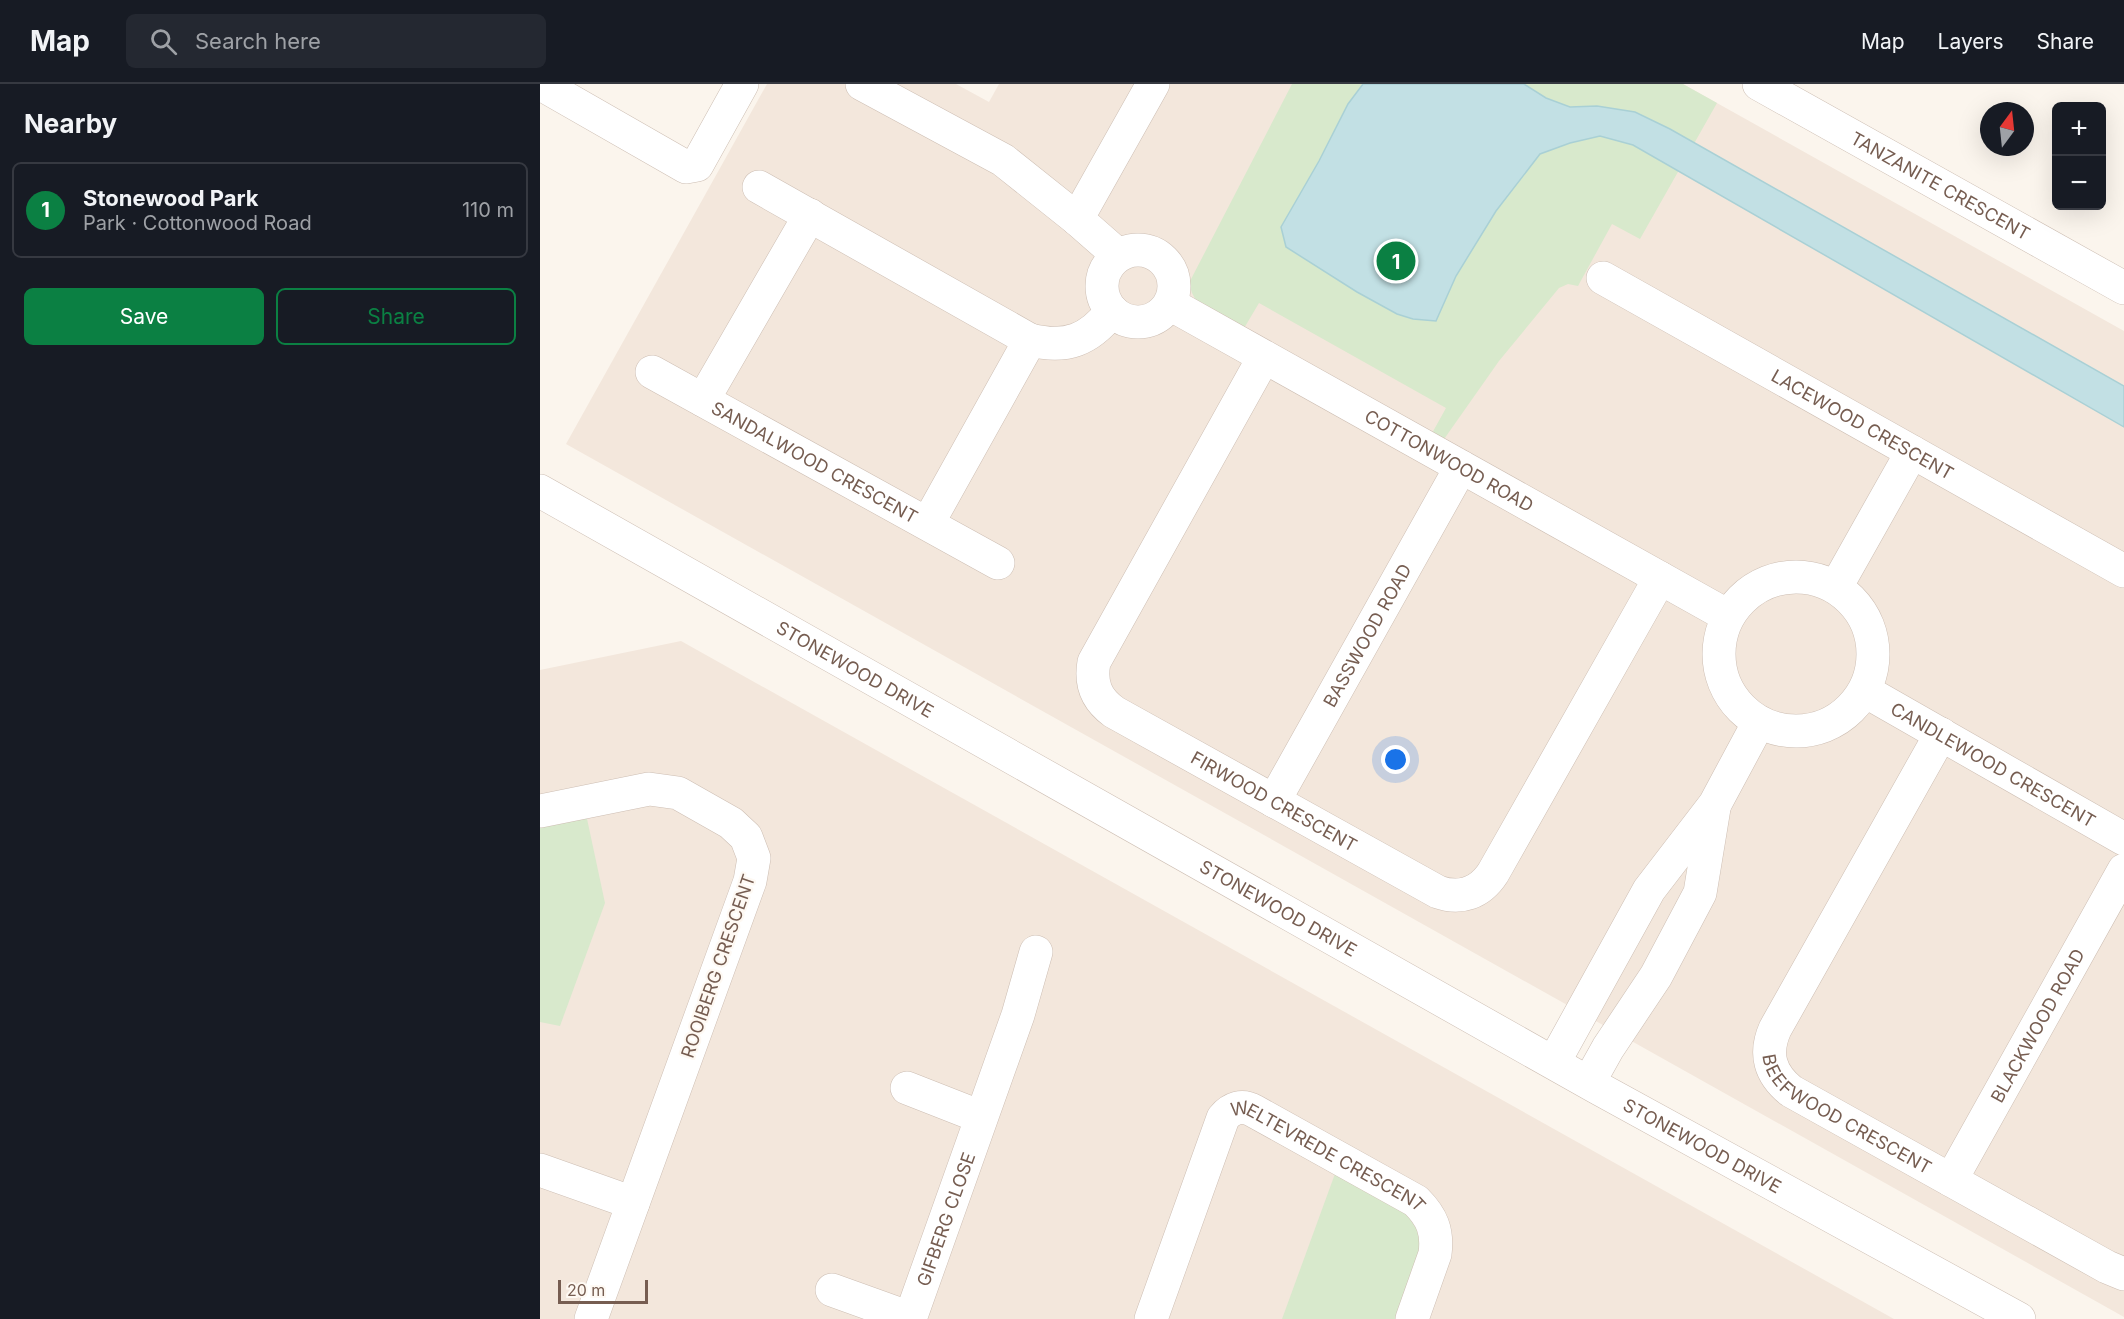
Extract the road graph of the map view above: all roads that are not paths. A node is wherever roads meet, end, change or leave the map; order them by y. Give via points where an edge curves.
1 (541, 84) edge
2 (742, 84) edge
3 (862, 84) edge
4 (1153, 84) edge
5 (1759, 84) edge
6 (759, 187) dead end
7 (810, 215) junction
8 (1077, 219) junction
9 (1118, 255) junction
10 (1603, 278) dead end
11 (2124, 288) edge
12 (1170, 304) junction
13 (1112, 311) junction
14 (1030, 340) junction
15 (1264, 357) junction
16 (652, 372) dead end
17 (704, 400) junction
18 (1912, 452) junction
19 (1461, 467) junction
20 (540, 490) edge
21 (928, 523) junction
22 (998, 562) dead end
23 (2124, 571) edge
24 (1660, 578) junction
25 (1836, 587) junction
26 (1728, 616) junction
27 (1865, 691) junction
28 (1759, 722) junction
29 (1941, 734) junction
30 (1274, 801) junction
31 (1715, 804) junction
32 (540, 810) edge
33 (2124, 840) edge
34 (2124, 870) edge
35 (1036, 952) dead end
36 (1554, 1062) junction
37 (1589, 1082) junction
38 (907, 1088) dead end
39 (981, 1117) junction
40 (540, 1170) edge
41 (1952, 1180) junction
42 (633, 1203) junction
43 (2124, 1274) edge
44 (832, 1290) dead end
45 (591, 1319) edge
46 (910, 1319) edge
47 (1151, 1319) edge
48 (1412, 1319) edge
49 (2019, 1319) edge

1 - 2 street via 686,167 696,165
3 - 8 street via 1003,160
4 - 8 street
5 - 11 street, TANZANITE CRESCENT
6 - 7 street
7 - 14 street
7 - 17 street, SANDALWOOD CRESCENT
8 - 9 street
9 - 12 street via 1141,249 1163,260 1174,280
9 - 13 street via 1106,270 1102,288
10 - 18 street, LACEWOOD CRESCENT
12 - 13 street via 1149,321 1122,319
12 - 15 street, COTTONWOOD ROAD
13 - 14 street via 1100,325 1077,340 1063,344
14 - 21 street, SANDALWOOD CRESCENT
15 - 19 street, COTTONWOOD ROAD
15 - 30 street, FIRWOOD CRESCENT via 1094,662 1092,674 1098,696 1114,712
16 - 17 street, SANDALWOOD CRESCENT
17 - 21 street, SANDALWOOD CRESCENT
18 - 23 street, LACEWOOD CRESCENT
18 - 25 street
19 - 24 street, COTTONWOOD ROAD
19 - 30 street, BASSWOOD ROAD
20 - 36 street, STONEWOOD DRIVE
21 - 22 street, SANDALWOOD CRESCENT
24 - 26 street, COTTONWOOD ROAD
24 - 30 street, FIRWOOD CRESCENT via 1493,873 1479,889 1460,896 1438,892
25 - 26 street via 1796,576 1775,579 1756,587
25 - 27 street via 1852,599 1871,633 1874,653
26 - 28 street via 1718,656 1722,676 1730,694
27 - 28 street via 1837,720 1819,728 1799,731
27 - 29 street, CANDLEWOOD CRESCENT
28 - 31 street
29 - 33 street, CANDLEWOOD CRESCENT
29 - 41 street, BEEFWOOD CRESCENT via 1775,1029 1769,1052 1775,1074 1791,1091
31 - 36 street via 1649,890
31 - 37 street via 1700,893 1656,976
32 - 42 street, ROOIBERG CRESCENT via 649,789 678,793 739,829 754,858 750,881
34 - 41 street, BLACKWOOD ROAD
35 - 39 street, GIFBERG CLOSE
36 - 37 street, STONEWOOD DRIVE
37 - 49 street, STONEWOOD DRIVE
38 - 39 street
39 - 46 street, GIFBERG CLOSE
40 - 42 street
41 - 43 street, BEEFWOOD CRESCENT
42 - 45 street, ROOIBERG CRESCENT
44 - 46 street, GIFBERG CLOSE
47 - 48 street, WELTEVREDE CRESCENT via 1223,1119 1228,1112 1242,1107 1416,1201 1425,1210 1432,1220 1435,1254

